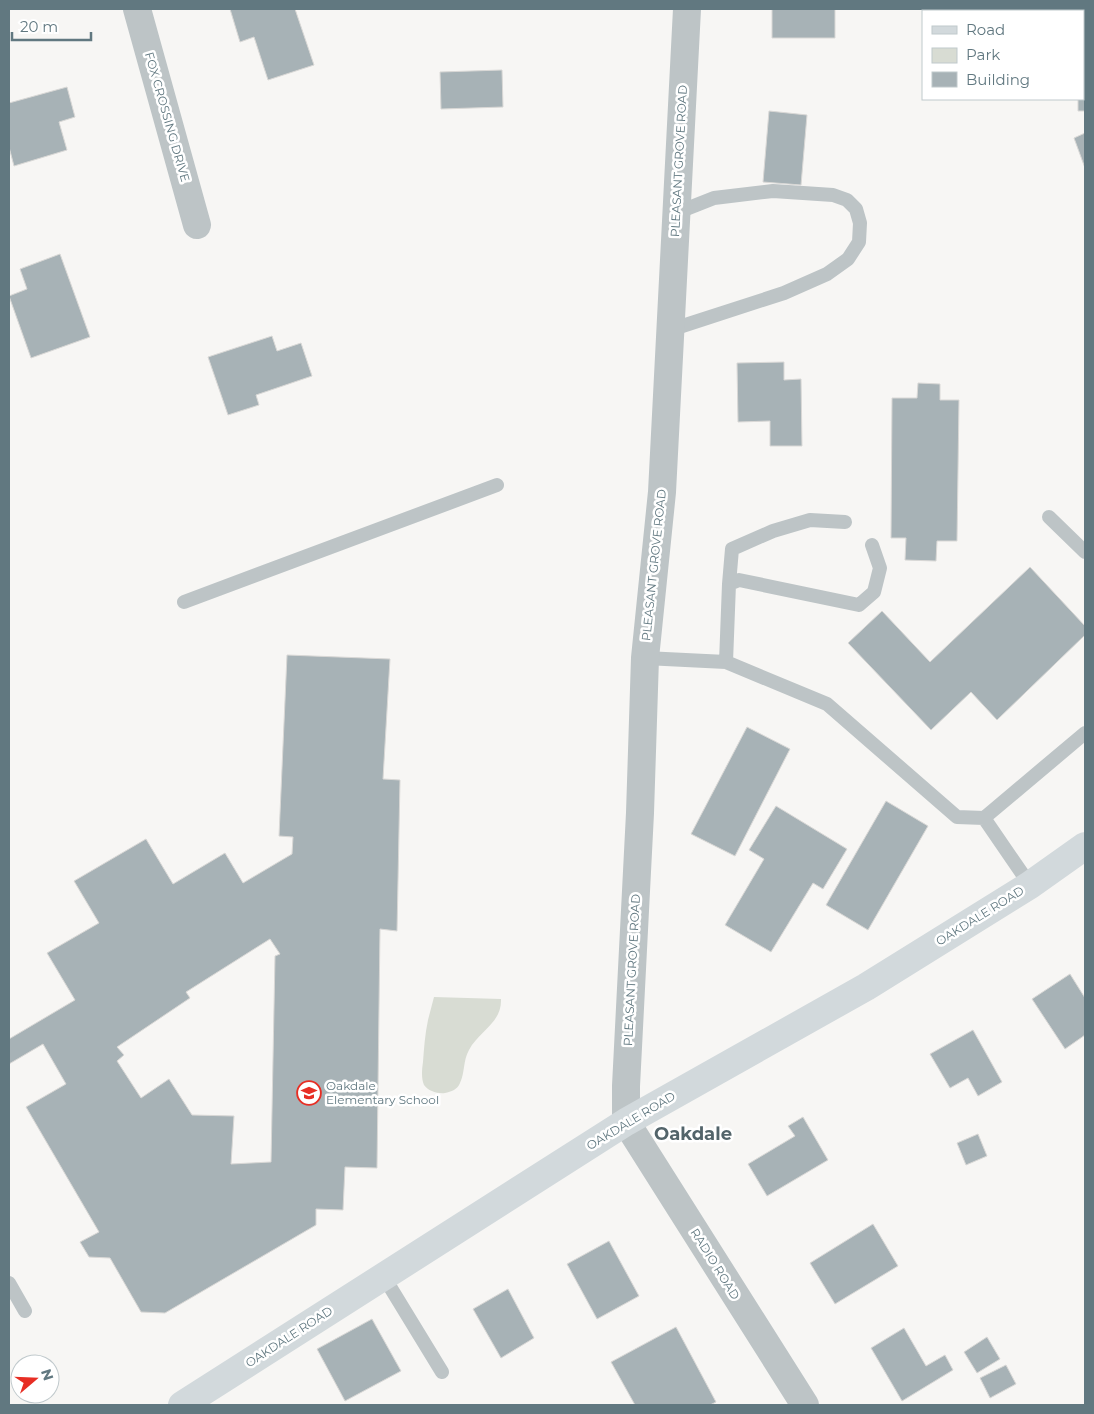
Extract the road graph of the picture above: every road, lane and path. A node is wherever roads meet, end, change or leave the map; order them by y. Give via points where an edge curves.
1 (137, 9) edge
2 (687, 9) edge
3 (676, 213) junction
4 (197, 225) dead end
5 (670, 330) junction
6 (497, 485) dead end
7 (1049, 517) dead end
8 (845, 522) dead end
9 (872, 546) dead end
10 (1085, 552) edge
11 (729, 584) junction
12 (184, 602) dead end
13 (645, 658) junction
14 (726, 662) junction
15 (1085, 733) edge
16 (984, 818) junction
17 (1085, 846) edge
18 (1030, 885) junction
19 (626, 1122) junction
20 (384, 1277) junction
21 (9, 1283) edge
22 (24, 1310) dead end
23 (442, 1372) dead end
24 (182, 1405) edge
25 (805, 1405) edge

1 - 4 street, FOX CROSSING DRIVE
2 - 3 street, PLEASANT GROVE ROAD
3 - 5 street, PLEASANT GROVE ROAD
3 - 5 lane via 714,198 773,191 832,195 847,200 856,209 860,223 858,242 848,259 827,274 784,293
5 - 13 street, PLEASANT GROVE ROAD via 662,492
6 - 12 lane
7 - 10 lane
8 - 11 lane via 810,520 773,531 732,549
9 - 11 lane via 880,568 874,592 859,605 739,580
11 - 14 lane
13 - 14 lane
13 - 19 street, PLEASANT GROVE ROAD
14 - 16 lane via 827,704 957,817
15 - 16 lane
16 - 18 lane
17 - 18 main road, OAKDALE ROAD
18 - 19 main road, OAKDALE ROAD via 866,987
19 - 20 main road, OAKDALE ROAD
19 - 25 street, RADIO ROAD
20 - 23 lane
20 - 24 main road, OAKDALE ROAD
21 - 22 lane

